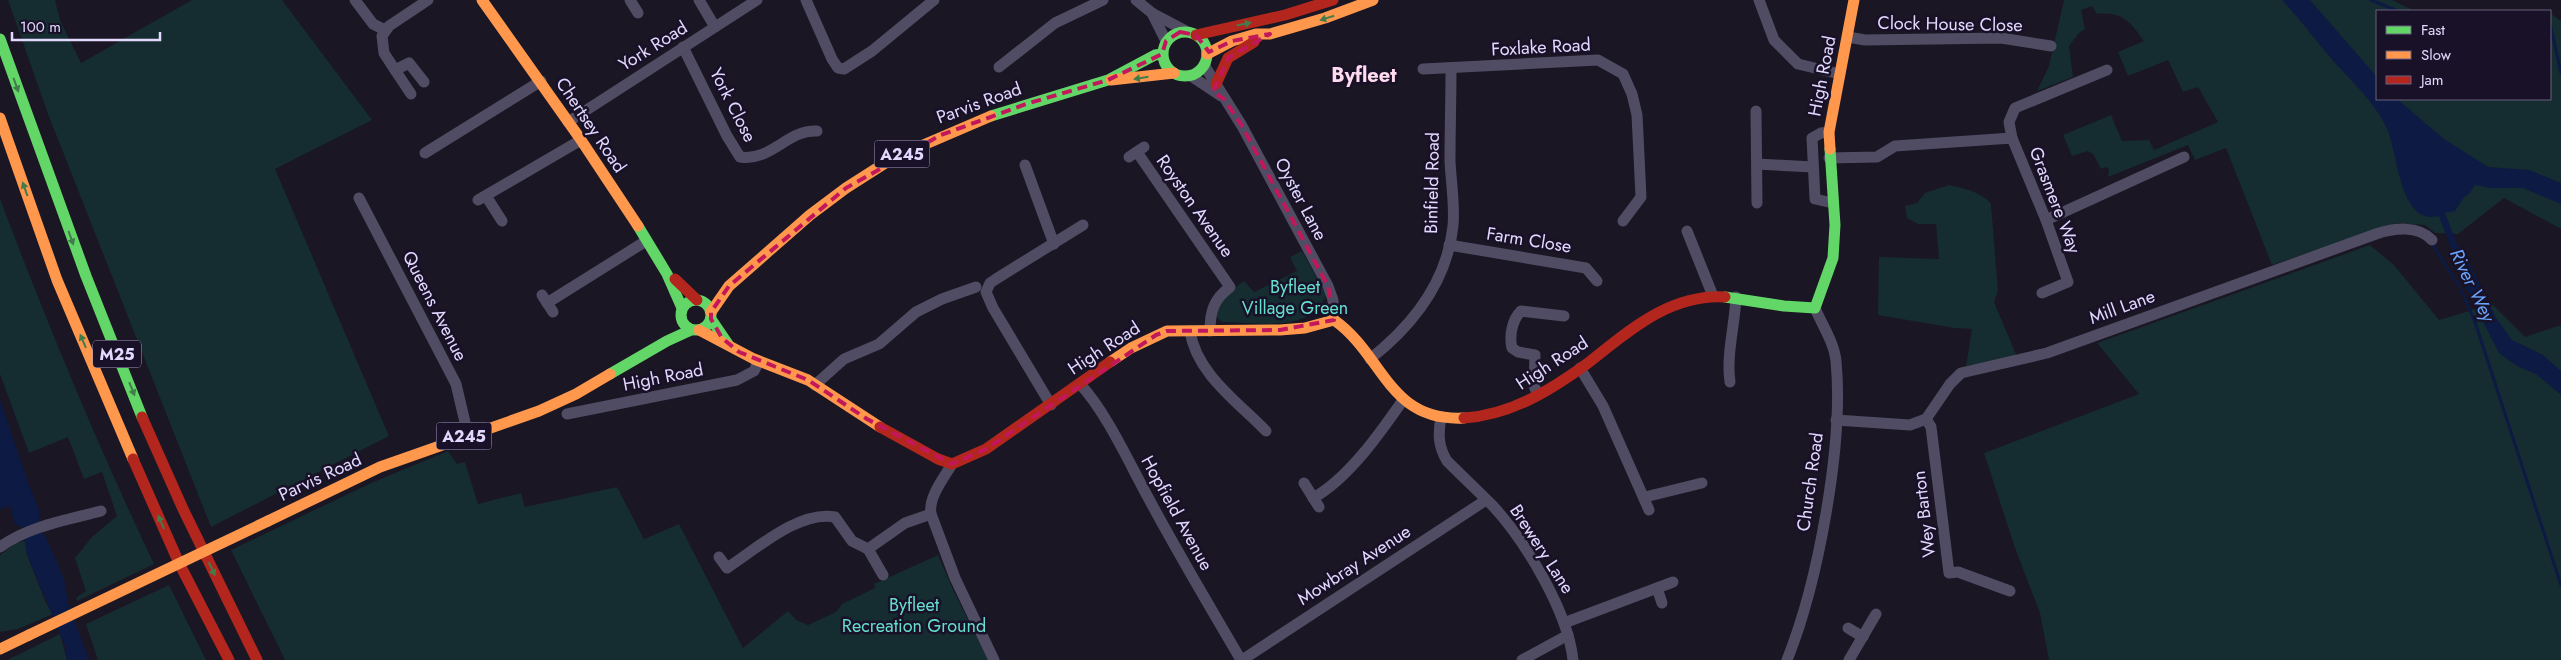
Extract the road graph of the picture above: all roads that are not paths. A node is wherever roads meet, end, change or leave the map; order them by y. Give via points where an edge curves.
1 (355, 0) edge
2 (428, 0) edge
3 (482, 0) edge
4 (630, 0) edge
5 (700, 0) edge
6 (757, 0) edge
7 (806, 0) edge
8 (934, 0) edge
9 (1103, 0) edge
10 (1136, 0) edge
11 (1333, 0) edge
12 (1373, 0) edge
13 (1759, 0) edge
14 (1854, 0) edge
15 (638, 13) dead end
16 (1152, 13) junction
17 (715, 27) junction
18 (385, 30) junction
19 (1192, 33) junction
20 (1270, 34) junction
21 (1848, 37) junction
22 (0, 39) edge
23 (1166, 41) junction
24 (2051, 46) dead end
25 (683, 47) junction
26 (1162, 54) junction
27 (1206, 60) junction
28 (999, 67) dead end
29 (1423, 69) dead end
30 (1451, 69) junction
31 (395, 70) junction
32 (2107, 70) dead end
33 (1174, 73) junction
34 (1840, 74) junction
35 (1191, 76) junction
36 (1108, 80) junction
37 (541, 81) junction
38 (424, 82) dead end
39 (1216, 84) junction
40 (411, 94) dead end
41 (1224, 99) junction
42 (1756, 111) dead end
43 (0, 118) edge
44 (568, 122) junction
45 (817, 131) dead end
46 (1829, 132) junction
47 (2012, 138) junction
48 (581, 140) junction
49 (429, 146) dead end
50 (1137, 152) dead end
51 (1830, 158) junction
52 (2184, 158) dead end
53 (1756, 164) junction
54 (1025, 165) dead end
55 (1813, 167) junction
56 (358, 198) dead end
57 (1833, 203) junction
58 (1757, 204) dead end
59 (2046, 220) junction
60 (502, 221) dead end
61 (1623, 221) dead end
62 (1083, 226) dead end
63 (1687, 231) dead end
64 (2432, 240) dead end
65 (646, 241) junction
66 (1054, 244) junction
67 (1449, 245) junction
68 (668, 272) junction
69 (1597, 281) dead end
70 (729, 286) junction
71 (976, 287) dead end
72 (2042, 293) dead end
73 (1713, 296) junction
74 (1736, 297) junction
75 (699, 300) junction
76 (548, 303) dead end
77 (1815, 308) junction
78 (681, 314) junction
79 (711, 315) junction
80 (1564, 316) dead end
81 (1334, 320) junction
82 (695, 330) junction
83 (1190, 331) junction
84 (1210, 331) junction
85 (658, 346) junction
86 (731, 348) junction
87 (1370, 359) junction
88 (760, 362) junction
89 (1580, 368) junction
90 (1730, 382) dead end
91 (1080, 384) junction
92 (815, 385) junction
93 (1538, 396) junction
94 (1403, 400) junction
95 (1051, 405) junction
96 (567, 414) dead end
97 (1441, 417) junction
98 (1926, 419) junction
99 (1836, 420) junction
100 (1266, 431) dead end
101 (468, 435) junction
102 (952, 464) junction
103 (1702, 483) dead end
104 (1304, 484) dead end
105 (1645, 497) junction
106 (1486, 500) junction
107 (1649, 510) dead end
108 (101, 511) dead end
109 (931, 514) junction
110 (0, 547) edge
111 (868, 549) junction
112 (719, 557) dead end
113 (882, 576) dead end
114 (1674, 582) dead end
115 (1657, 588) junction
116 (2010, 591) dead end
117 (1662, 603) dead end
118 (1876, 614) dead end
119 (1564, 623) junction
120 (1848, 628) dead end
121 (1568, 635) junction
122 (1863, 636) junction
123 (0, 649) edge
124 (229, 660) edge
125 (258, 660) edge
126 (994, 660) edge
127 (1241, 660) edge
128 (1522, 660) edge
129 (1573, 660) edge
130 (1786, 660) edge
131 (1849, 660) edge

1 - 18 street via 374,24
2 - 18 street
3 - 37 main road, Chertsey Road
4 - 15 street
5 - 17 street
6 - 17 street, York Road
7 - 8 street via 832,59 838,68 844,69 872,52
9 - 28 street via 1055,23
10 - 16 street
19 -> 11 main road via 1285,15
12 -> 20 main road
13 - 34 street via 1774,40 1798,64
14 - 21 main road, High Road
16 - 19 street
16 - 23 street
17 - 25 street, York Road
18 - 31 street via 382,36 384,53
19 - 23 main road via 1180,32
19 - 27 main road via 1202,40
20 - 27 main road via 1256,34 1232,41
20 - 39 main road via 1228,58
21 - 24 street, Clock House Close via 1865,40 2001,38
21 - 34 main road, High Road
22 -> 125 main road, M25 via 71,237 138,405 199,542
23 - 26 main road
25 - 44 street, York Road
25 - 45 street, York Close via 740,157 751,159 768,154 797,135
26 - 33 main road via 1168,69
26 - 36 main road, Parvis Road / A245
27 - 35 main road
27 - 39 street, Oyster Lane
29 - 30 street, Foxlake Road
30 - 61 street, Foxlake Road via 1598,60 1623,74 1632,94 1636,115 1641,197
30 - 67 street, Binfield Road via 1453,226
31 - 38 street via 408,63
31 - 40 street
32 - 47 street via 2015,108 2009,122
33 - 35 main road, A245
33 -> 36 main road, Parvis Road / A245 via 1133,80
34 - 46 main road, High Road
35 - 41 street, Oyster Lane
36 - 70 main road, Parvis Road / A245 via 970,123 893,158 810,215
37 - 44 main road, Chertsey Road
37 - 49 street
39 - 41 street, Oyster Lane
41 - 81 street, Oyster Lane via 1242,126 1328,286
42 - 53 street
124 -> 43 main road, M25 via 179,563 130,455 57,280
44 - 48 main road, Chertsey Road
46 - 51 main road, High Road
46 - 55 street via 1812,138
47 - 51 street, Grasmere Way via 1894,146 1877,157
47 - 59 street, Grasmere Way
48 - 60 street via 482,198
48 - 65 main road, Chertsey Road
50 - 84 street, Royston Avenue via 1230,287 1214,303
51 - 57 main road, High Road
52 - 59 street
53 - 55 street
53 - 58 street
54 - 66 street
55 - 57 street via 1815,199
56 - 101 street, Queens Avenue via 456,384
57 - 77 main road, High Road via 1833,258
59 - 72 street, Grasmere Way via 2068,282
62 - 66 street
63 - 73 street
64 - 98 street, Mill Lane via 2417,230 2384,231 2046,353 1961,373
65 - 68 main road, Chertsey Road
65 - 76 street
66 - 95 street via 990,283 986,292
67 - 69 street, Farm Close via 1586,268
67 - 87 street, Binfield Road via 1420,310 1394,340
68 - 75 main road, Chertsey Road
68 - 78 main road, Chertsey Road
70 - 75 main road, Parvis Road / A245
70 - 79 main road, Parvis Road / A245
71 - 92 street via 916,312 879,344 842,360
73 - 74 main road, High Road
73 - 89 main road, High Road via 1656,314 1626,332
74 - 77 main road, High Road via 1800,309
74 - 90 street via 1736,320 1729,357
75 - 78 main road via 688,302
75 - 79 main road
77 - 99 street, Church Road via 1836,360
78 - 82 main road
78 - 85 main road, Parvis Road / A245
79 - 82 main road via 706,326
79 - 86 main road, High Road
80 - 93 street via 1521,311 1515,319 1512,348 1535,355 1534,386
81 - 84 main road, High Road via 1305,328
81 - 87 main road, High Road via 1350,332
82 - 85 main road, Parvis Road / A245
82 - 86 main road, High Road
83 - 84 main road, High Road
83 - 91 main road, High Road via 1168,331 1156,335 1131,348
83 - 100 street via 1192,346 1203,367 1259,416
85 - 101 main road, Parvis Road / A245 via 569,398 506,424
86 - 88 main road, High Road
87 - 94 main road, High Road
88 - 92 main road, High Road
88 - 96 street, High Road via 754,371 737,380
89 - 93 main road, High Road
89 - 105 street via 1603,406
91 - 95 main road, High Road
91 - 127 street, Hopfield Avenue via 1120,446
92 - 102 main road, High Road via 867,419
93 - 97 main road, High Road via 1492,414
94 - 97 main road, High Road
94 - 104 street via 1386,426 1316,503
95 - 102 main road, High Road via 986,449
97 - 106 street, Brewery Lane via 1438,436 1441,450 1447,461
98 - 99 street via 1910,425
98 - 116 street, Wey Barton via 1931,427 1949,573 1958,572
99 - 130 street, Church Road via 1831,476 1820,538 1806,599
101 - 123 main road, Parvis Road / A245, bridge via 374,470
102 - 109 street via 936,492
103 - 105 street
105 - 107 street
106 - 119 street, Brewery Lane via 1525,550 1559,608
106 - 127 street, Mowbray Avenue
108 - 110 street via 48,525
109 - 111 street via 905,523
109 - 126 street via 955,578
111 - 112 street via 852,541 835,517 825,515 802,520 726,568
111 - 113 street
114 - 115 street
115 - 117 street
115 - 119 street
118 - 122 street
119 - 121 street, Brewery Lane
120 - 122 street
121 - 128 street
121 - 129 street, Brewery Lane
122 - 131 street

